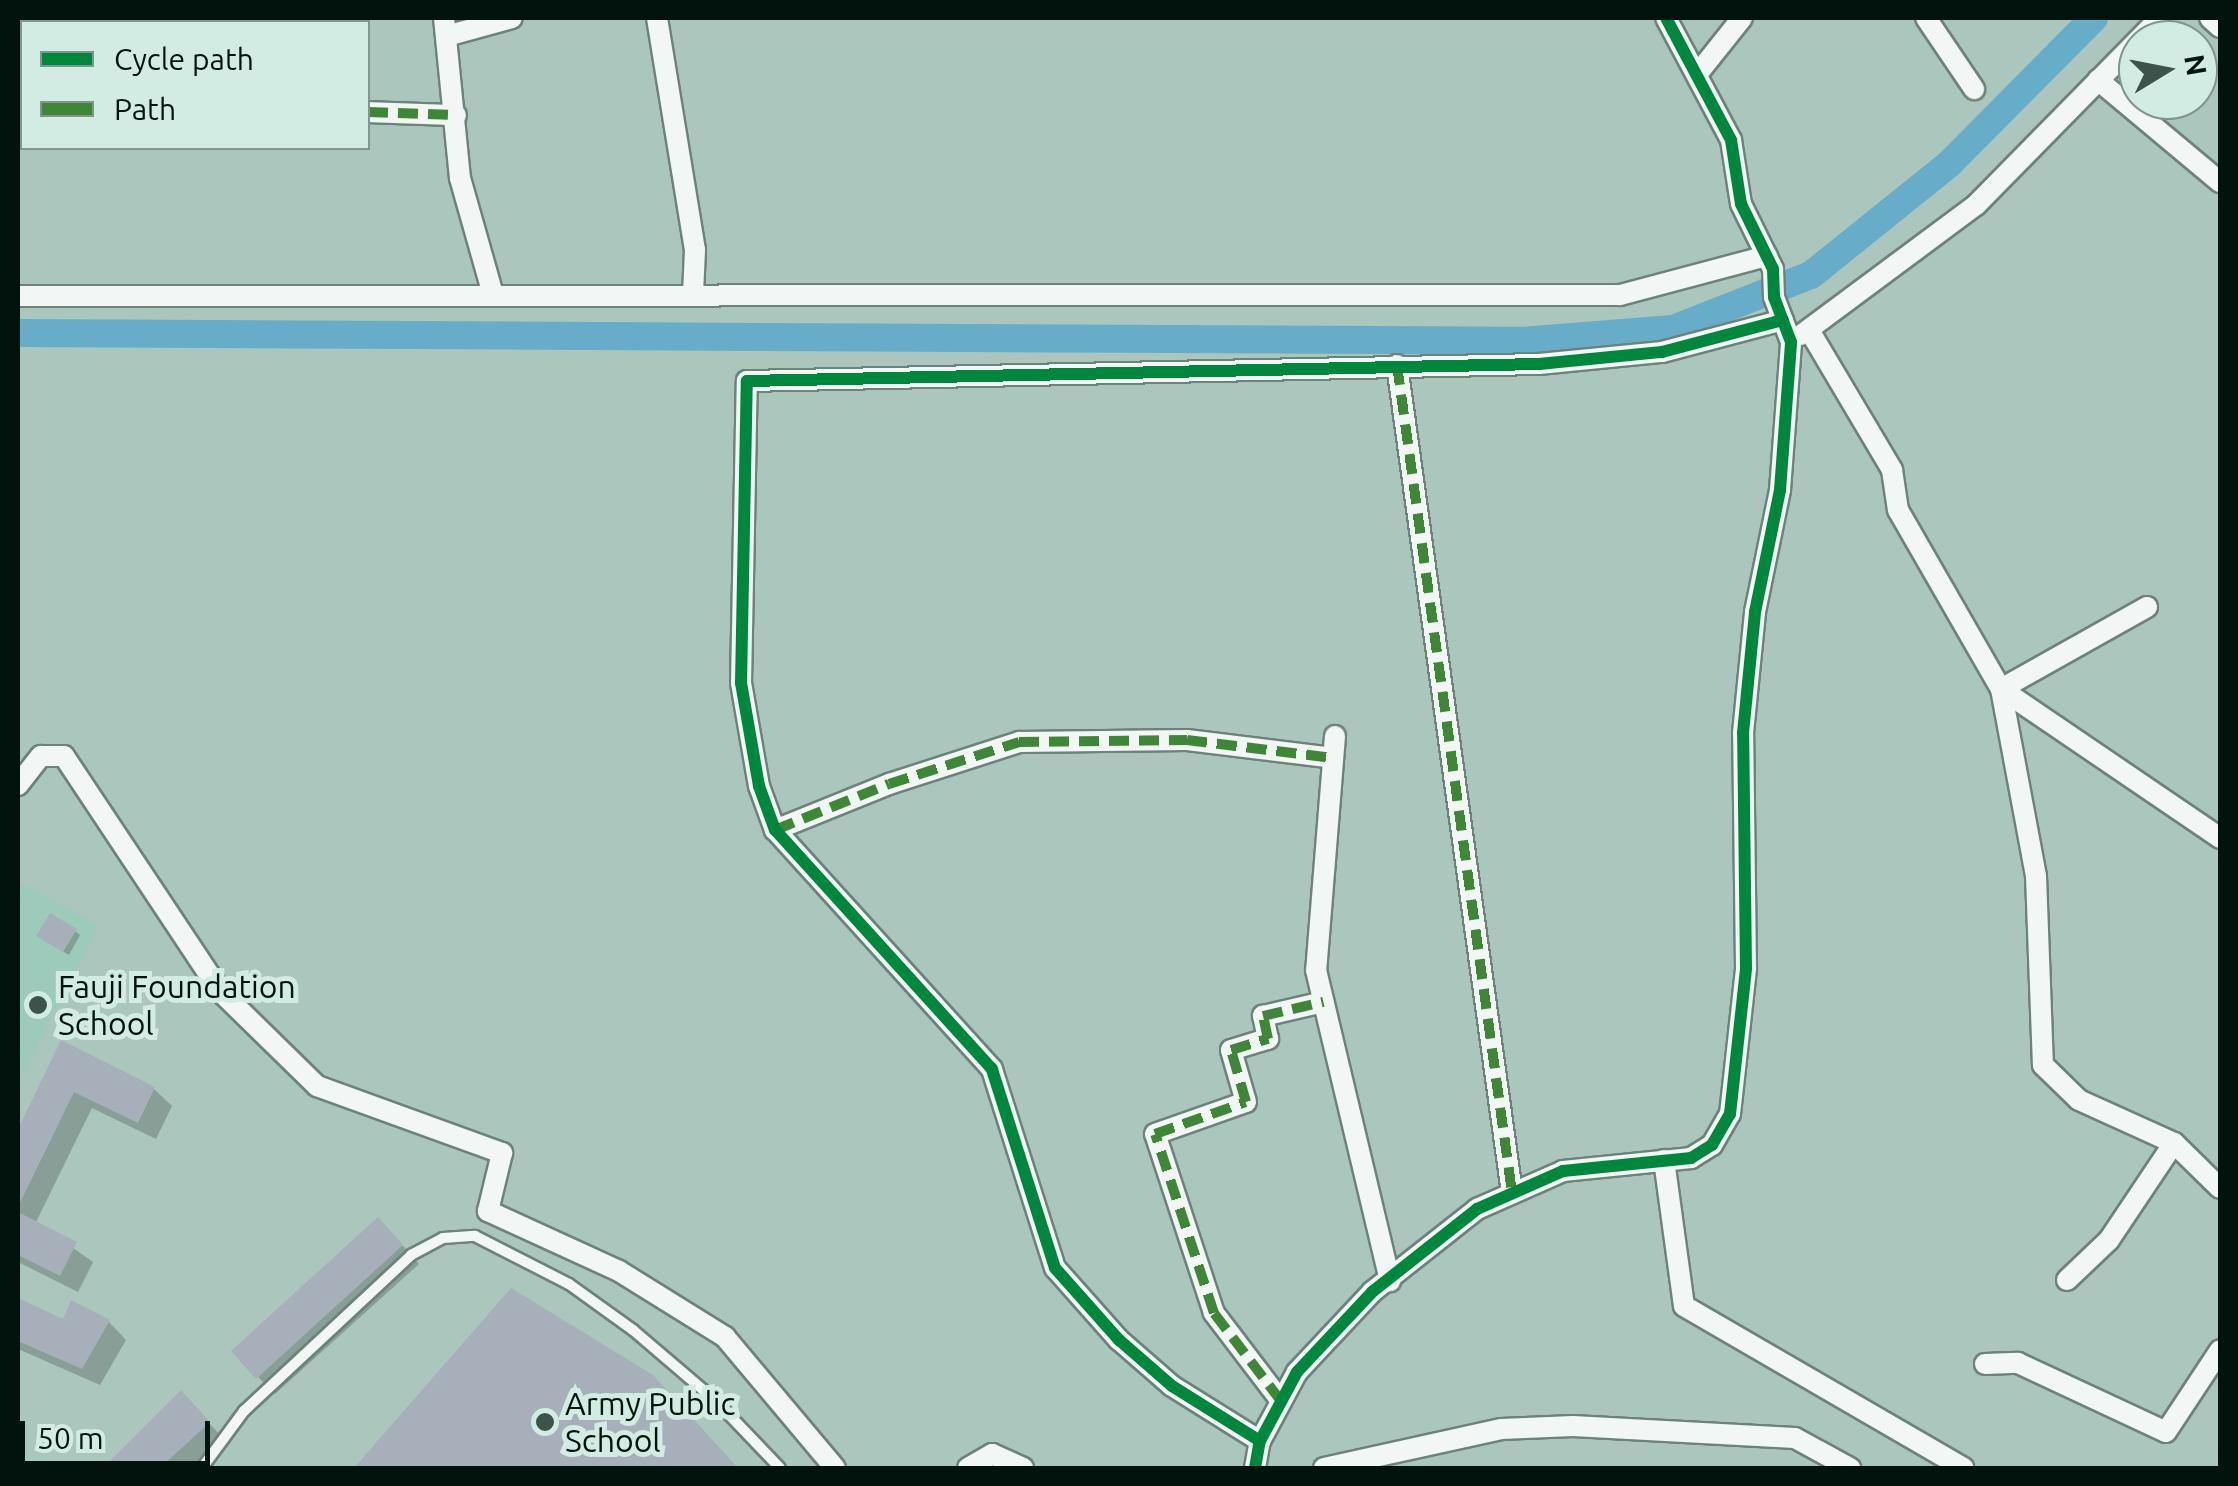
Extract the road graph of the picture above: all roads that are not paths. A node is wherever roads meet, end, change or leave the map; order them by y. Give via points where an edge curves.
1 (20, 18) edge
2 (512, 18) edge
3 (656, 18) edge
4 (1666, 18) edge
5 (1742, 18) edge
6 (1926, 18) edge
7 (2160, 18) edge
8 (2210, 18) edge
9 (447, 26) edge
10 (2220, 27) edge
11 (19, 34) edge
12 (1699, 72) junction
13 (2098, 80) junction
14 (1974, 89) dead end
15 (370, 112) edge
16 (456, 115) junction
17 (2220, 182) edge
18 (1770, 263) junction
19 (492, 291) junction
20 (694, 294) junction
21 (18, 296) edge
22 (1782, 320) junction
23 (1800, 336) junction
24 (1397, 365) junction
25 (2147, 607) dead end
26 (2001, 688) junction
27 (1335, 736) dead end
28 (1333, 758) junction
29 (18, 785) edge
30 (775, 830) junction
31 (2220, 838) edge
32 (1322, 1002) junction
33 (2174, 1143) junction
34 (1664, 1160) junction
35 (2220, 1188) edge
36 (1512, 1193) junction
37 (2067, 1280) dead end
38 (1390, 1281) junction
39 (2220, 1350) edge
40 (1986, 1364) dead end
41 (1282, 1402) junction
42 (1260, 1442) junction
43 (202, 1468) edge
44 (780, 1468) edge
45 (834, 1468) edge
46 (968, 1468) edge
47 (1024, 1468) edge
48 (1255, 1468) edge
49 (1324, 1468) edge
50 (1850, 1468) edge
51 (1963, 1468) edge

1 - 11 street
2 - 9 street
3 - 20 street via 696,250
4 - 12 street
5 - 12 street
6 - 14 street
7 - 13 street
8 - 10 street
9 - 16 street
12 - 18 street via 1731,140 1741,204
13 - 17 street
13 - 23 street via 1976,205
15 - 16 street
16 - 19 street via 460,178
18 - 20 street via 1620,295
18 - 22 street
19 - 20 street
19 - 21 street
22 - 23 street
22 - 24 street via 1662,352 1539,364
23 - 26 street via 1892,470 1898,510
23 - 34 street via 1780,490 1755,612 1743,733 1746,968 1738,1081 1730,1114 1712,1144 1691,1158
24 - 30 street via 748,381 741,683 759,786
24 - 36 street
25 - 26 street
26 - 31 street
26 - 33 street via 2036,876 2044,1065 2080,1100
27 - 28 street
28 - 30 street via 1187,740 1019,742
28 - 32 street via 1316,970
29 - 45 street via 41,756 64,756 220,990 317,1086 502,1153 488,1211 619,1272 725,1337
30 - 42 street via 992,1070 1055,1268 1119,1340 1172,1386
32 - 38 street
32 - 41 street via 1263,1016 1268,1039 1230,1050 1246,1102 1155,1134 1214,1313
33 - 35 street
33 - 37 street via 2109,1240
34 - 36 street via 1563,1171
34 - 51 street via 1684,1306
36 - 38 street via 1477,1209
38 - 41 street via 1297,1372
39 - 40 street via 2166,1432 2018,1363
41 - 42 street
42 - 48 street
43 - 44 lane via 244,1410 411,1255 443,1238 475,1236 568,1284 633,1330 716,1400
46 - 47 street via 992,1454
49 - 50 street via 1501,1430 1573,1426 1795,1438

